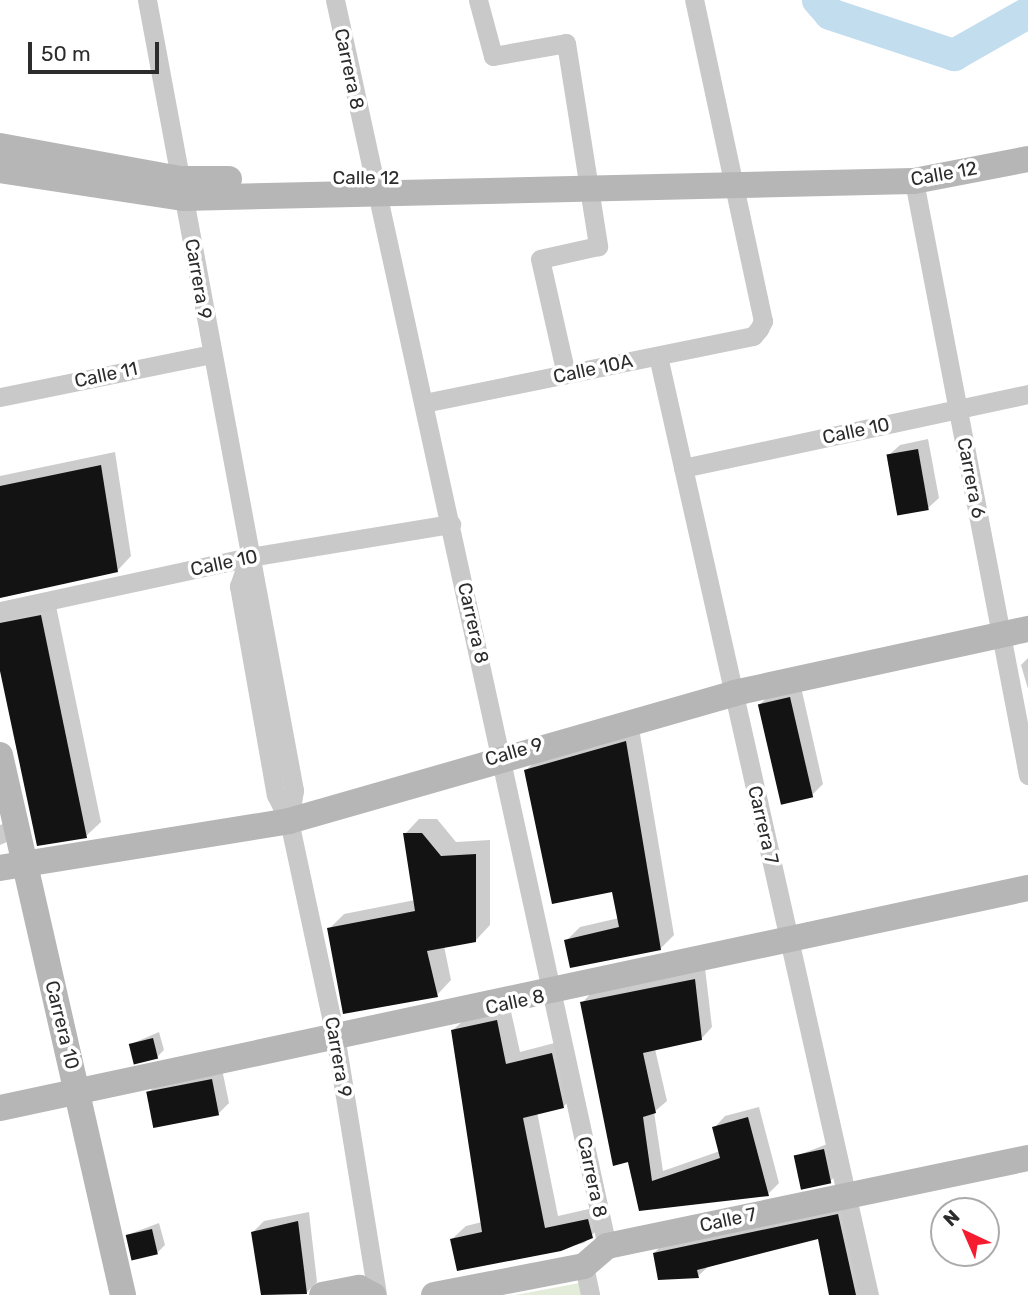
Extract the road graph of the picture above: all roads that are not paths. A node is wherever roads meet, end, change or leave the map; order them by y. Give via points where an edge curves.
1 (147, 0) edge
2 (335, 0) edge
3 (478, 0) edge
4 (694, 0) edge
5 (0, 146) edge
6 (1028, 159) edge
7 (0, 170) edge
8 (914, 181) junction
9 (588, 182) junction
10 (733, 182) junction
11 (374, 186) junction
12 (181, 189) junction
13 (212, 354) junction
14 (658, 356) junction
15 (566, 374) junction
16 (1028, 394) edge
17 (0, 397) edge
18 (424, 403) junction
19 (958, 410) junction
20 (683, 468) junction
21 (450, 524) junction
22 (249, 557) junction
23 (0, 611) edge
24 (1028, 629) edge
25 (1001, 634) junction
26 (734, 693) junction
27 (0, 755) edge
28 (503, 755) junction
29 (1028, 775) edge
30 (289, 821) junction
31 (11, 866) edge
32 (1028, 888) edge
33 (790, 943) junction
34 (554, 994) junction
35 (336, 1041) junction
36 (79, 1091) junction
37 (0, 1108) edge
38 (1028, 1158) edge
39 (846, 1195) junction
40 (607, 1246) junction
41 (584, 1266) junction
42 (123, 1295) edge
43 (323, 1295) edge
44 (375, 1295) edge
45 (434, 1295) edge
46 (590, 1295) edge
47 (869, 1295) edge

1 - 12 street, Carrera 9
2 - 11 street, Carrera 8
3 - 9 street via 493,56 566,43
4 - 10 street
5 - 12 main road, Calle 12
6 - 8 main road, Calle 12
7 - 12 main road, Calle 12
8 - 10 main road, Calle 12
8 - 19 street, Carrera 6
9 - 10 main road, Calle 12 via 719,175
9 - 11 main road, Calle 12
9 - 15 street via 598,246 540,259
10 - 14 street, Calle 10A via 763,321 752,336
11 - 12 main road, Calle 12
11 - 18 street, Carrera 8
12 - 13 street, Carrera 9
13 - 17 street, Calle 11
13 - 22 street, Carrera 9
14 - 15 street, Calle 10A
14 - 20 street, Carrera 7
15 - 18 street, Calle 10A
16 - 19 street, Calle 10
18 - 21 street, Carrera 8
19 - 20 street, Calle 10
19 - 25 street, Carrera 6
20 - 26 street, Carrera 7
21 - 22 street, Calle 10
21 - 28 street, Carrera 8
22 - 23 street, Calle 10
22 - 30 street, Carrera 9 via 272,717 294,790
24 - 25 main road, Calle 9
25 - 26 main road, Calle 9
25 - 29 street, Carrera 6
26 - 28 main road, Calle 9
26 - 33 street, Carrera 7
27 - 31 main road, Carrera 10
28 - 30 main road, Calle 9
28 - 34 street, Carrera 8
30 - 31 main road, Calle 9
30 - 35 street, Carrera 9
31 - 36 main road, Carrera 10
32 - 33 main road, Calle 8
33 - 34 main road, Calle 8
33 - 39 street, Carrera 7
34 - 35 main road, Calle 8
34 - 40 street, Carrera 8
35 - 36 main road, Calle 8
35 - 44 street, Carrera 9
36 - 37 main road, Calle 8
36 - 42 main road, Carrera 10
38 - 39 main road, Calle 7
39 - 40 main road, Calle 7
39 - 47 street, Carrera 7
40 - 41 main road, Calle 7
41 - 45 main road
41 - 46 street
43 - 44 main road via 359,1288

